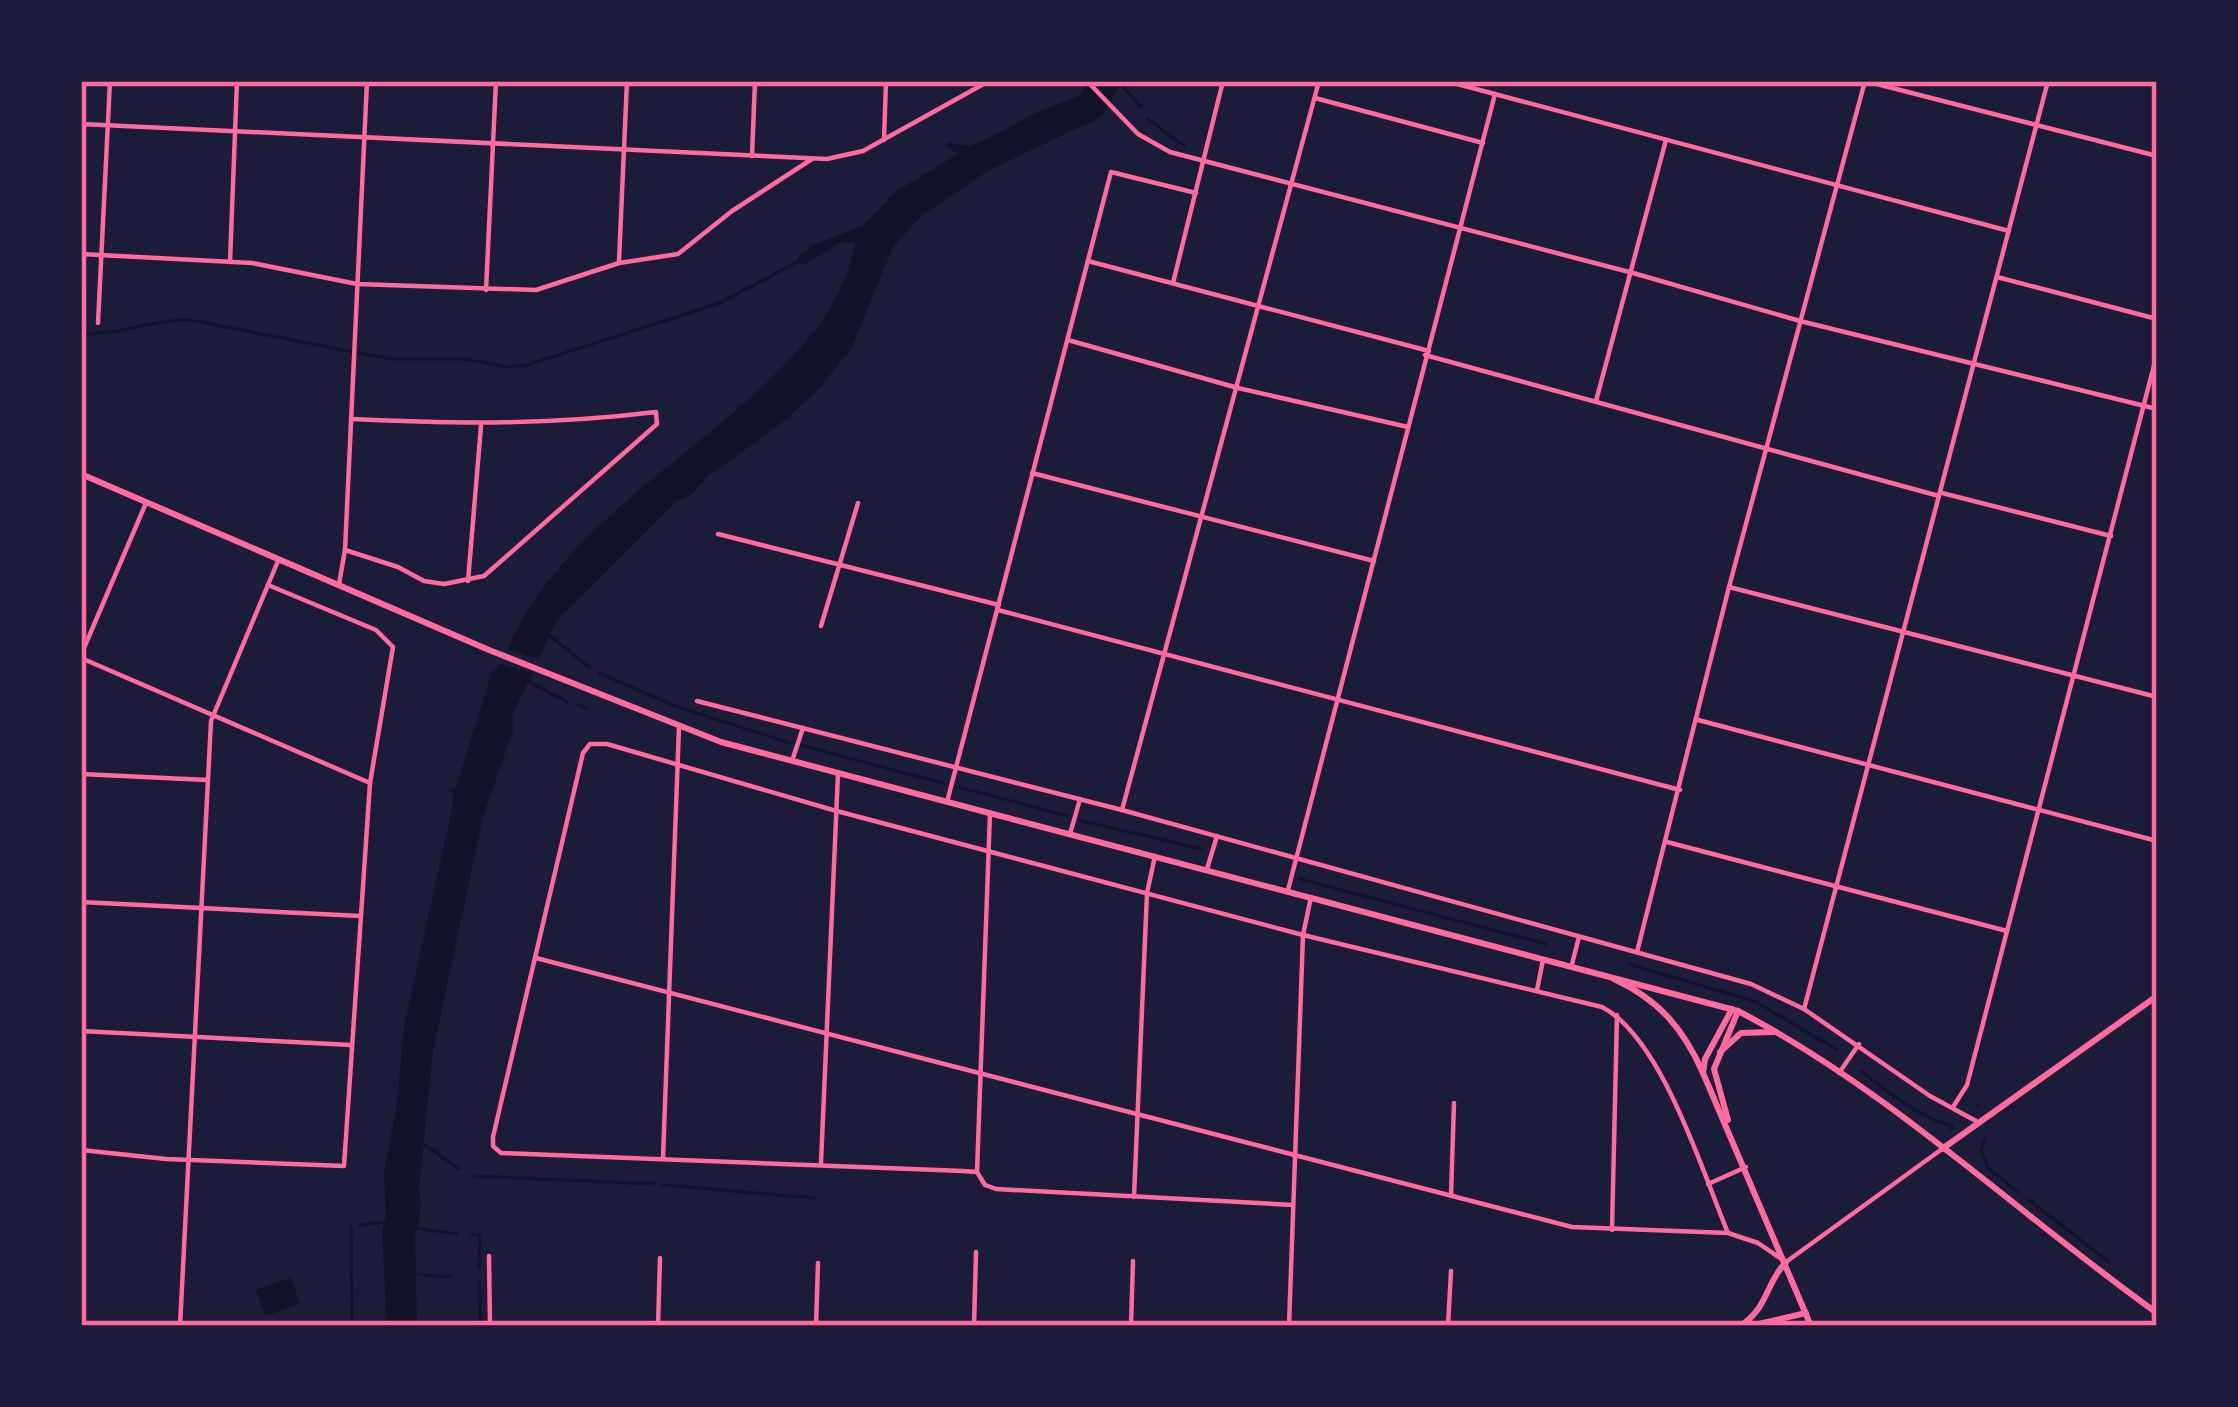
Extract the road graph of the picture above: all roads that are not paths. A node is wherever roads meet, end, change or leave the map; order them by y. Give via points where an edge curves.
1 (110, 81) edge
2 (237, 81) edge
3 (367, 81) edge
4 (496, 81) edge
5 (627, 81) edge
6 (755, 81) edge
7 (886, 81) edge
8 (989, 81) edge
9 (1087, 81) edge
10 (1222, 81) edge
11 (1319, 81) edge
12 (1446, 81) edge
13 (1865, 81) edge
14 (2048, 81) edge
15 (1495, 94) junction
16 (1315, 98) junction
17 (81, 124) edge
18 (2037, 125) junction
19 (108, 126) junction
20 (234, 132) junction
21 (364, 139) junction
22 (884, 140) junction
23 (1666, 140) junction
24 (1483, 143) junction
25 (493, 145) junction
26 (623, 151) junction
27 (752, 156) junction
28 (2157, 156) edge
29 (812, 159) junction
30 (1204, 161) junction
31 (1292, 184) junction
32 (1838, 184) junction
33 (1196, 193) junction
34 (1462, 228) junction
35 (2010, 231) junction
36 (81, 254) edge
37 (102, 256) junction
38 (1088, 261) junction
39 (230, 262) junction
40 (619, 262) junction
41 (1634, 273) junction
42 (1997, 277) junction
43 (357, 284) junction
44 (1173, 284) junction
45 (486, 290) junction
46 (1258, 307) junction
47 (2157, 319) edge
48 (1800, 321) junction
49 (98, 323) dead end
50 (1068, 340) junction
51 (1427, 353) junction
52 (2157, 354) edge
53 (1975, 363) junction
54 (1238, 388) junction
55 (1595, 403) junction
56 (2144, 406) junction
57 (2157, 409) edge
58 (351, 419) junction
59 (481, 426) junction
60 (1408, 427) junction
61 (1766, 450) junction
62 (1032, 472) junction
63 (81, 474) edge
64 (1939, 494) junction
65 (146, 502) junction
66 (858, 503) dead end
67 (1203, 517) junction
68 (718, 534) dead end
69 (2111, 536) junction
70 (345, 550) junction
71 (279, 559) junction
72 (1374, 561) junction
73 (838, 564) junction
74 (468, 581) junction
75 (268, 584) junction
76 (339, 584) junction
77 (1729, 587) junction
78 (998, 608) junction
79 (821, 626) dead end
80 (1902, 631) junction
81 (1166, 653) junction
82 (82, 657) edge
83 (2074, 677) junction
84 (1339, 697) junction
85 (2157, 697) edge
86 (697, 701) dead end
87 (81, 713) edge
88 (212, 714) junction
89 (1699, 720) junction
90 (679, 727) junction
91 (803, 728) junction
92 (792, 761) junction
93 (675, 763) junction
94 (1869, 764) junction
95 (956, 767) junction
96 (838, 773) junction
97 (81, 774) edge
98 (208, 780) junction
99 (370, 783) junction
100 (1680, 790) junction
101 (1080, 799) junction
102 (947, 802) junction
103 (833, 809) junction
104 (1122, 810) junction
105 (2038, 811) junction
106 (989, 813) junction
107 (1070, 834) junction
108 (1217, 836) junction
109 (2157, 841) edge
110 (1667, 842) junction
111 (989, 849) junction
112 (1155, 856) junction
113 (1297, 858) junction
114 (1207, 869) junction
115 (1837, 887) junction
116 (1288, 890) junction
117 (1147, 892) junction
118 (1311, 897) junction
119 (81, 902) edge
120 (201, 908) junction
121 (361, 916) junction
122 (2007, 931) junction
123 (1303, 935) junction
124 (1579, 937) junction
125 (1637, 953) junction
126 (1544, 957) junction
127 (536, 958) junction
128 (1572, 964) junction
129 (1600, 972) junction
130 (1537, 990) junction
131 (669, 993) junction
132 (2157, 997) edge
133 (1804, 1009) junction
134 (1735, 1010) junction
135 (1617, 1015) junction
136 (81, 1030) edge
137 (826, 1033) junction
138 (1783, 1034) junction
139 (195, 1037) junction
140 (352, 1045) junction
141 (1858, 1045) junction
142 (1720, 1052) junction
143 (982, 1073) junction
144 (1703, 1073) junction
145 (1839, 1073) junction
146 (1454, 1103) dead end
147 (1953, 1107) junction
148 (1137, 1114) junction
149 (1978, 1123) junction
150 (1942, 1149) junction
151 (81, 1150) edge
152 (1295, 1154) junction
153 (663, 1158) junction
154 (189, 1159) junction
155 (821, 1163) junction
156 (1746, 1167) junction
157 (977, 1172) junction
158 (1708, 1184) junction
159 (1451, 1196) junction
160 (1134, 1197) junction
161 (1293, 1205) junction
162 (1612, 1230) junction
163 (1728, 1233) junction
164 (976, 1252) dead end
165 (489, 1256) dead end
166 (660, 1258) dead end
167 (1133, 1261) dead end
168 (1786, 1262) junction
169 (818, 1263) dead end
170 (1450, 1271) dead end
171 (1806, 1313) junction
172 (2157, 1313) edge
173 (180, 1326) edge
174 (490, 1326) edge
175 (658, 1326) edge
176 (816, 1326) edge
177 (974, 1326) edge
178 (1131, 1326) edge
179 (1288, 1326) edge
180 (1448, 1326) edge
181 (1740, 1326) edge
182 (1750, 1326) edge
183 (1809, 1326) edge

1 - 19 street
2 - 20 street
3 - 21 street
4 - 25 street
5 - 26 street
6 - 27 street
7 - 22 street
8 - 22 street
9 - 30 street via 1148,142
10 - 30 street
11 - 16 street
12 - 15 street
13 - 18 street
13 - 32 street
14 - 18 street
15 - 23 street
15 - 24 street
16 - 24 street
16 - 31 street
17 - 19 street
18 - 28 street
18 - 35 street
19 - 20 street
19 - 37 street
20 - 21 street
20 - 39 street
21 - 25 street
21 - 43 street
22 - 29 street
23 - 32 street
23 - 41 street
24 - 34 street
25 - 26 street
25 - 45 street
26 - 27 street
26 - 40 street
27 - 29 street
29 - 40 street via 678,254
30 - 31 street
30 - 33 street
31 - 34 street
31 - 46 street
32 - 35 street
32 - 48 street
33 - 38 street via 1111,172
33 - 44 street
34 - 41 street
34 - 51 street
35 - 42 street
36 - 37 street
37 - 39 street
37 - 49 street
38 - 44 street
38 - 50 street
39 - 43 street
40 - 45 street via 553,288
41 - 48 street
41 - 55 street
42 - 47 street
42 - 53 street
43 - 45 street
43 - 58 street
44 - 46 street
46 - 51 street
46 - 54 street
48 - 53 street
48 - 61 street
50 - 54 street
50 - 62 street
51 - 55 street
51 - 60 street
52 - 56 street
53 - 56 street
53 - 64 street
54 - 60 street
54 - 67 street
55 - 61 street
56 - 57 street
56 - 69 street
58 - 59 street
58 - 70 street
59 - 74 street
59 - 74 street via 656,412 657,424 497,568
60 - 72 street
61 - 64 street
61 - 77 street
62 - 67 street
62 - 78 street
63 - 65 main road
64 - 69 street
64 - 80 street
65 - 71 main road
65 - 82 street
66 - 73 street
67 - 72 street
67 - 81 street
68 - 73 street
69 - 83 street
70 - 74 street via 424,581
70 - 76 street
71 - 75 street
71 - 76 main road
72 - 84 street
73 - 78 street
73 - 79 street
75 - 88 street
75 - 99 street via 393,647
76 - 90 main road
77 - 80 street
77 - 89 street
78 - 81 street
78 - 95 street
80 - 83 street
80 - 94 street
81 - 84 street
81 - 104 street
82 - 87 street
82 - 88 street
83 - 85 street
83 - 105 street
84 - 100 street
84 - 113 street
86 - 91 street
88 - 98 street
88 - 99 street
89 - 94 street
89 - 100 street
90 - 92 main road
90 - 93 street
91 - 92 street
91 - 95 street
92 - 96 main road
93 - 103 street
93 - 127 street via 590,744
93 - 131 street
94 - 105 street
94 - 115 street
95 - 101 street
95 - 102 street
96 - 102 main road
96 - 103 street
97 - 98 street
98 - 120 street
99 - 121 street
100 - 110 street
101 - 104 street
101 - 107 street
102 - 106 main road
103 - 111 street
103 - 137 street
104 - 108 street
105 - 109 street
105 - 122 street
106 - 107 main road
106 - 111 street
107 - 112 main road
108 - 113 street
108 - 114 street
110 - 115 street
110 - 125 street
111 - 117 street
111 - 143 street
112 - 114 main road
112 - 117 street
113 - 116 street
113 - 124 street
114 - 116 main road
115 - 122 street
115 - 133 street
116 - 118 main road
117 - 123 street
117 - 148 street
118 - 123 street
118 - 126 main road
119 - 120 street
120 - 121 street
120 - 139 street
121 - 140 street
122 - 147 street via 1967,1085
123 - 130 street
123 - 152 street
124 - 125 street
124 - 128 street
125 - 133 street via 1751,984
126 - 128 main road
126 - 130 street
127 - 131 street
127 - 153 street via 494,1146 501,1153
128 - 129 main road
129 - 134 main road
129 - 144 main road via 1669,1014
130 - 135 street
131 - 137 street
131 - 153 street
132 - 149 main road
133 - 141 street
134 - 138 main road
134 - 142 main road
134 - 144 main road
135 - 158 street via 1647,1048
135 - 162 street
136 - 139 street
137 - 143 street
137 - 155 street
138 - 142 main road via 1750,1030
138 - 145 main road
139 - 140 street
139 - 154 street
140 - 154 street via 344,1166
141 - 145 street
141 - 147 street
142 - 156 main road via 1715,1083
143 - 148 street
143 - 157 street
144 - 156 main road
145 - 150 main road
146 - 159 street
147 - 149 street
148 - 152 street
148 - 160 street
149 - 150 main road
150 - 168 street
150 - 172 main road
151 - 154 street
152 - 159 street
152 - 161 street
153 - 155 street
154 - 173 street
155 - 157 street
156 - 158 street
156 - 168 main road
157 - 160 street via 996,1189
158 - 163 street
159 - 162 street
160 - 161 street
161 - 179 street
162 - 163 street
163 - 168 street
164 - 177 street
165 - 174 street
166 - 175 street
167 - 178 street
168 - 171 main road
168 - 181 main road via 1764,1304
169 - 176 street
170 - 180 street
171 - 182 main road
171 - 183 main road

